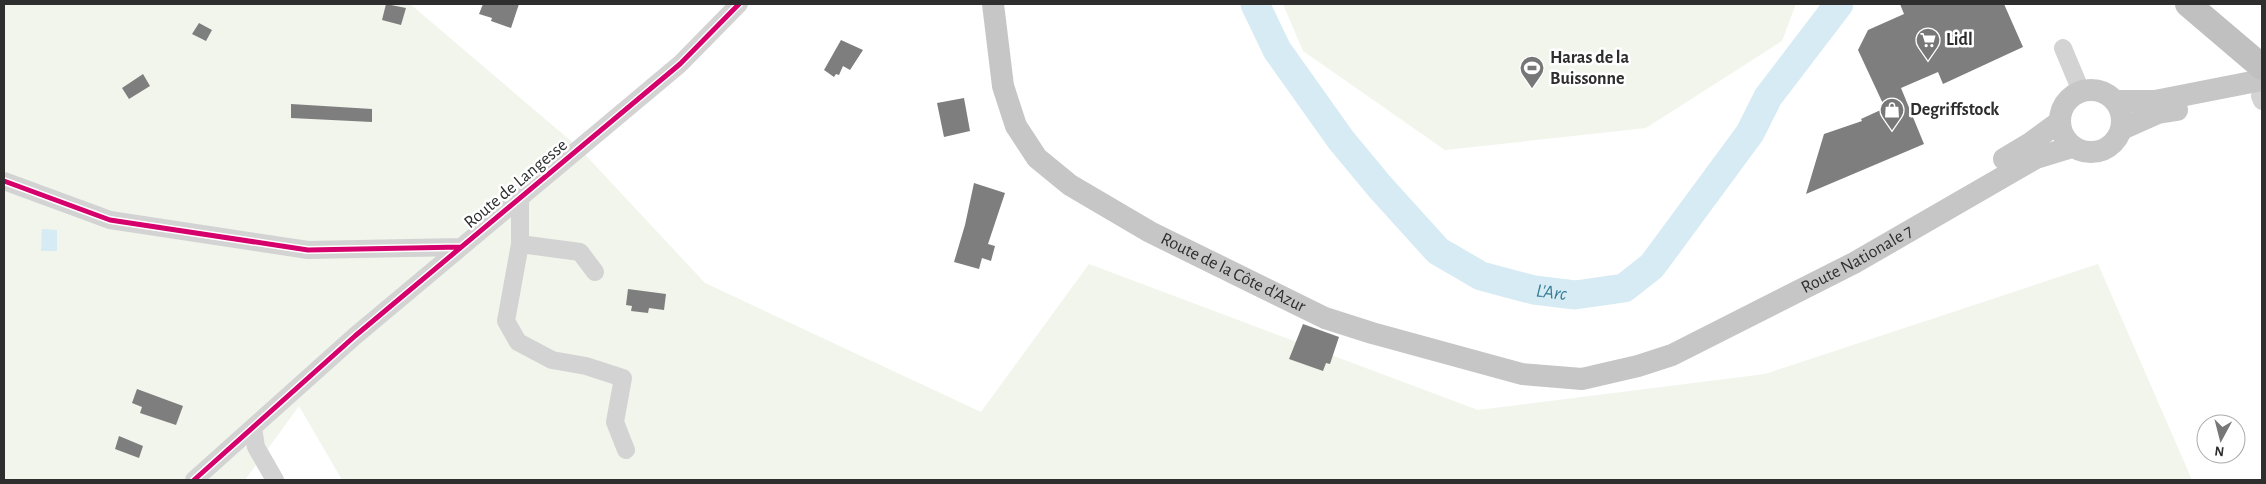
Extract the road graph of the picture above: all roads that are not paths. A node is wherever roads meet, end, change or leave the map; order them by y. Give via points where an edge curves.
1 (739, 4) edge
2 (993, 4) edge
3 (2188, 4) edge
4 (2063, 48) dead end
5 (2262, 67) edge
6 (2081, 91) junction
7 (2262, 93) edge
8 (2116, 101) junction
9 (2059, 122) junction
10 (2122, 129) junction
11 (2072, 147) junction
12 (4, 181) edge
13 (520, 198) junction
14 (520, 244) junction
15 (461, 247) junction
16 (595, 272) dead end
17 (1638, 366) junction
18 (1605, 374) joint
19 (253, 428) junction
20 (626, 450) dead end
21 (194, 480) edge
22 (275, 480) edge

1 - 13 street, Route de Langesse via 680,64
2 - 18 main road, Route de la Côte d'Azur via 1003,86 1016,126 1037,158 1070,185 1110,210 1325,318 1522,374 1582,379
3 - 5 highway
4 - 6 street
6 - 8 main road via 2100,91
6 - 9 main road via 2065,103
7 - 8 main road
7 - 10 main road via 2158,113
8 - 10 main road via 2121,110
9 - 11 main road via 2065,140
9 - 17 main road, Route Nationale 7 via 2029,144 1784,287
10 - 11 main road via 2114,142 2102,151 2086,152
11 - 17 main road, Route Nationale 7 via 2036,158 1854,263 1672,355
12 - 15 street via 110,220 308,250
13 - 14 street
13 - 15 street, Route de Langesse
14 - 16 street via 580,252
14 - 20 street via 506,321 518,342 552,360 586,366 623,378 615,422
15 - 19 street, Route de Langesse
17 - 18 main road, Route Nationale 7
19 - 21 street, Route de Langesse
19 - 22 street via 256,447

